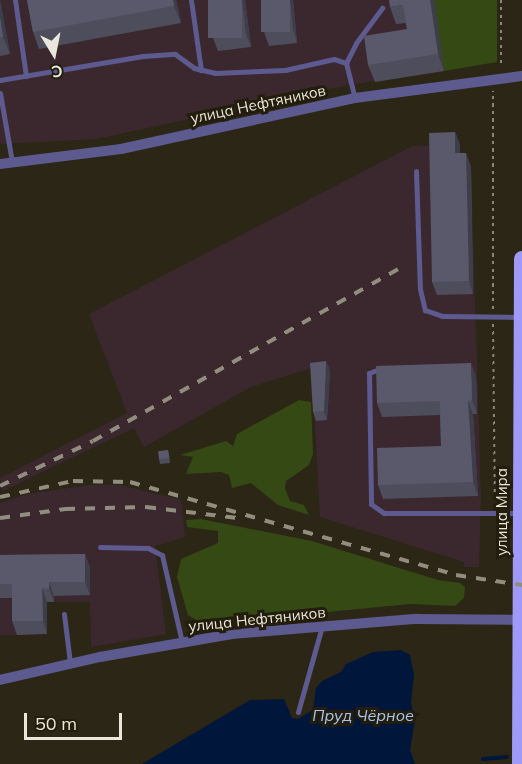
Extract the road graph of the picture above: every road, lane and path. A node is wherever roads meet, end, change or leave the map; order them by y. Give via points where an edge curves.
1 (15, 0) edge
2 (190, 0) edge
3 (501, 0) edge
4 (382, 8) dead end
5 (346, 63) junction
6 (201, 70) junction
7 (26, 76) junction
8 (522, 76) edge
9 (501, 78) junction
10 (0, 80) edge
11 (0, 93) edge
12 (355, 98) junction
13 (12, 162) junction
14 (0, 164) edge
15 (416, 171) dead end
16 (522, 260) edge
17 (521, 317) edge
18 (493, 318) junction
19 (390, 368) edge
20 (519, 513) junction
21 (495, 514) junction
22 (100, 547) dead end
23 (64, 614) dead end
24 (521, 620) edge
25 (322, 626) junction
26 (182, 642) junction
27 (70, 663) junction
28 (0, 680) edge
29 (298, 712) dead end
30 (520, 764) edge

1 - 7 lane
2 - 6 lane
3 - 9 path
4 - 5 lane
5 - 6 lane via 334,59 285,70
5 - 12 lane
6 - 7 lane via 175,54
7 - 10 lane
8 - 9 street, улица Нефтяников
9 - 12 street, улица Нефтяников
9 - 18 path via 491,94
11 - 13 lane
12 - 13 street, улица Нефтяников via 121,149
13 - 14 street, улица Нефтяников
15 - 18 lane via 420,289 425,310 442,316
16 - 17 highway, улица Мира
17 - 18 lane
17 - 20 highway, улица Мира
18 - 21 path
19 - 21 lane via 369,373 371,504 384,513
20 - 21 lane
20 - 24 highway, улица Мира
22 - 26 lane via 148,548 162,555
23 - 27 lane
24 - 25 street, улица Нефтяников via 416,620
24 - 30 highway, улица Мира
25 - 26 street, улица Нефтяников
25 - 29 lane
26 - 27 street, улица Нефтяников
27 - 28 street, улица Нефтяников

